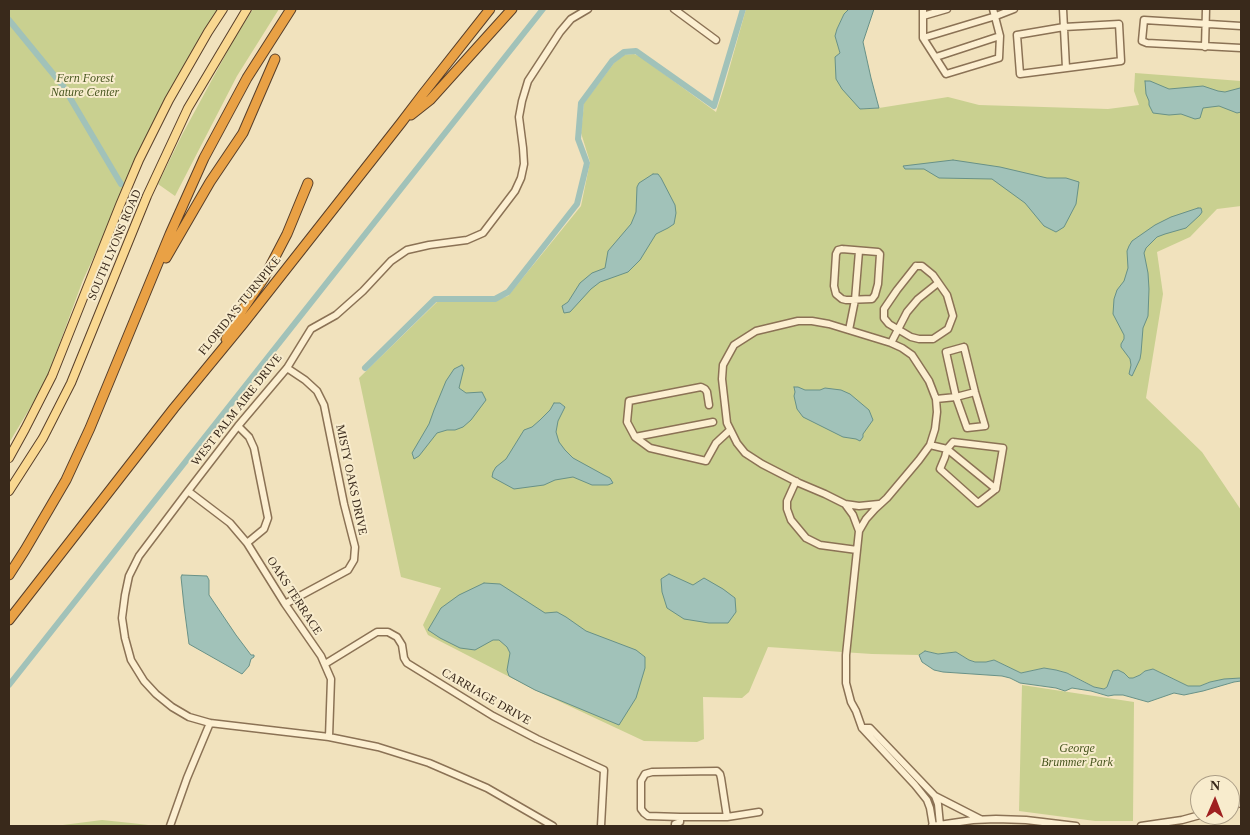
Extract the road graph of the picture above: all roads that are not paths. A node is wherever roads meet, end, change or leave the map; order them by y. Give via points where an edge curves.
1 (223, 9) edge
2 (247, 9) edge
3 (291, 9) edge
4 (490, 9) edge
5 (512, 9) edge
6 (588, 9) edge
7 (947, 9) edge
8 (993, 9) edge
9 (1014, 9) edge
10 (1063, 9) edge
11 (1206, 9) edge
12 (678, 10) edge
13 (923, 12) edge
14 (996, 16) junction
15 (1206, 24) junction
16 (1241, 26) edge
17 (1064, 27) junction
18 (1000, 36) junction
19 (922, 38) junction
20 (716, 40) dead end
21 (1205, 47) junction
22 (1241, 48) edge
23 (936, 57) junction
24 (275, 59) dead end
25 (1066, 68) junction
26 (401, 123) junction
27 (308, 183) dead end
28 (859, 251) junction
29 (156, 270) junction
30 (938, 283) junction
31 (855, 300) junction
32 (898, 329) junction
33 (849, 330) junction
34 (891, 343) junction
35 (216, 356) junction
36 (287, 368) junction
37 (975, 392) junction
38 (956, 397) junction
39 (936, 400) junction
40 (709, 405) dead end
41 (712, 422) dead end
42 (238, 426) junction
43 (730, 430) junction
44 (635, 437) junction
45 (930, 445) junction
46 (947, 449) junction
47 (9, 458) edge
48 (796, 481) junction
49 (996, 489) junction
50 (9, 491) edge
51 (188, 491) junction
52 (845, 504) junction
53 (880, 504) junction
54 (859, 531) junction
55 (247, 543) junction
56 (857, 550) junction
57 (9, 575) edge
58 (285, 604) junction
59 (9, 620) edge
60 (324, 664) junction
61 (210, 723) junction
62 (862, 728) junction
63 (329, 738) junction
64 (935, 796) junction
65 (759, 812) dead end
66 (727, 817) junction
67 (1190, 818) edge
68 (981, 820) junction
69 (679, 823) edge
70 (973, 823) edge
71 (170, 826) edge
72 (553, 826) edge
73 (601, 826) edge
74 (935, 826) edge
75 (1076, 826) edge
76 (1141, 826) edge

1 - 47 main road, SOUTH LYONS ROAD via 169,100 139,160 52,376
2 - 50 main road, SOUTH LYONS ROAD via 188,108 147,196 71,383 43,438
3 - 29 highway via 247,78 204,158
4 - 26 highway, FLORIDA'S TURNPIKE
5 - 26 highway via 430,100
6 - 36 street, WEST PALM AIRE DRIVE via 571,19 560,32 528,81 519,117 524,164 521,178 483,234 467,240 407,250 391,261 336,315 311,329
7 - 13 street
8 - 14 street
9 - 14 street
10 - 17 street
11 - 15 street
12 - 20 street
13 - 19 street
14 - 18 street
14 - 19 street
15 - 16 street
15 - 21 street
15 - 21 street via 1144,20 1142,41
17 - 25 street
17 - 25 street via 1017,35 1020,74
17 - 25 street via 1119,24 1121,61
18 - 23 street
18 - 23 street via 999,58 946,74
19 - 23 street
21 - 22 street
24 - 29 highway via 243,133
26 - 35 highway, FLORIDA'S TURNPIKE
27 - 35 highway via 264,278
28 - 31 street
28 - 31 street via 880,254 878,284 872,299
28 - 31 street via 842,249 836,254 834,291 842,299
29 - 57 highway via 66,480
30 - 32 street via 918,299
30 - 32 street via 947,295 953,316 948,329 933,339 914,338
30 - 32 street via 922,266 913,269 884,309 886,321
31 - 33 street
32 - 34 street
33 - 34 street
33 - 43 street via 798,320 756,330 734,345 723,365 722,379
34 - 39 street via 912,356 929,381
35 - 59 highway, FLORIDA'S TURNPIKE
36 - 42 street, WEST PALM AIRE DRIVE
36 - 58 street, MISTY OAKS DRIVE via 317,391 324,405 355,547 354,560 348,570
37 - 38 street
37 - 38 street via 985,426 966,428
37 - 38 street via 964,347 946,352
38 - 39 street
39 - 45 street via 935,429
40 - 44 street via 707,392 701,387 629,401 627,422
41 - 44 street
42 - 51 street, WEST PALM AIRE DRIVE
42 - 55 street via 254,448 268,518 264,529
43 - 44 street via 716,443 706,461 650,448
43 - 48 street via 745,453
45 - 46 street
45 - 53 street
46 - 49 street
46 - 49 street via 940,469 978,503
46 - 49 street via 953,442 1003,448
48 - 52 street
48 - 56 street via 787,509 791,520 806,538 820,545
51 - 55 street, OAKS TERRACE via 230,523
51 - 61 street, WEST PALM AIRE DRIVE via 138,556 125,595 122,618 131,660 144,681 172,707 189,717
52 - 53 street
52 - 54 street
53 - 54 street
54 - 56 street
55 - 58 street, OAKS TERRACE
56 - 62 street via 846,682 850,702
58 - 60 street, OAKS TERRACE
60 - 63 street, OAKS TERRACE via 331,679
60 - 73 street, CARRIAGE DRIVE via 377,632 388,632 397,637 407,663 493,716 604,770
61 - 63 street
61 - 71 street
62 - 64 street via 870,728
62 - 74 street via 928,800
63 - 72 street via 378,747 429,763 487,788
64 - 68 street
64 - 74 street via 938,804
65 - 66 street
66 - 69 street
66 - 69 street via 717,771 645,774 641,809 648,816
67 - 76 street
68 - 70 street
68 - 75 street via 1026,820
70 - 74 street

